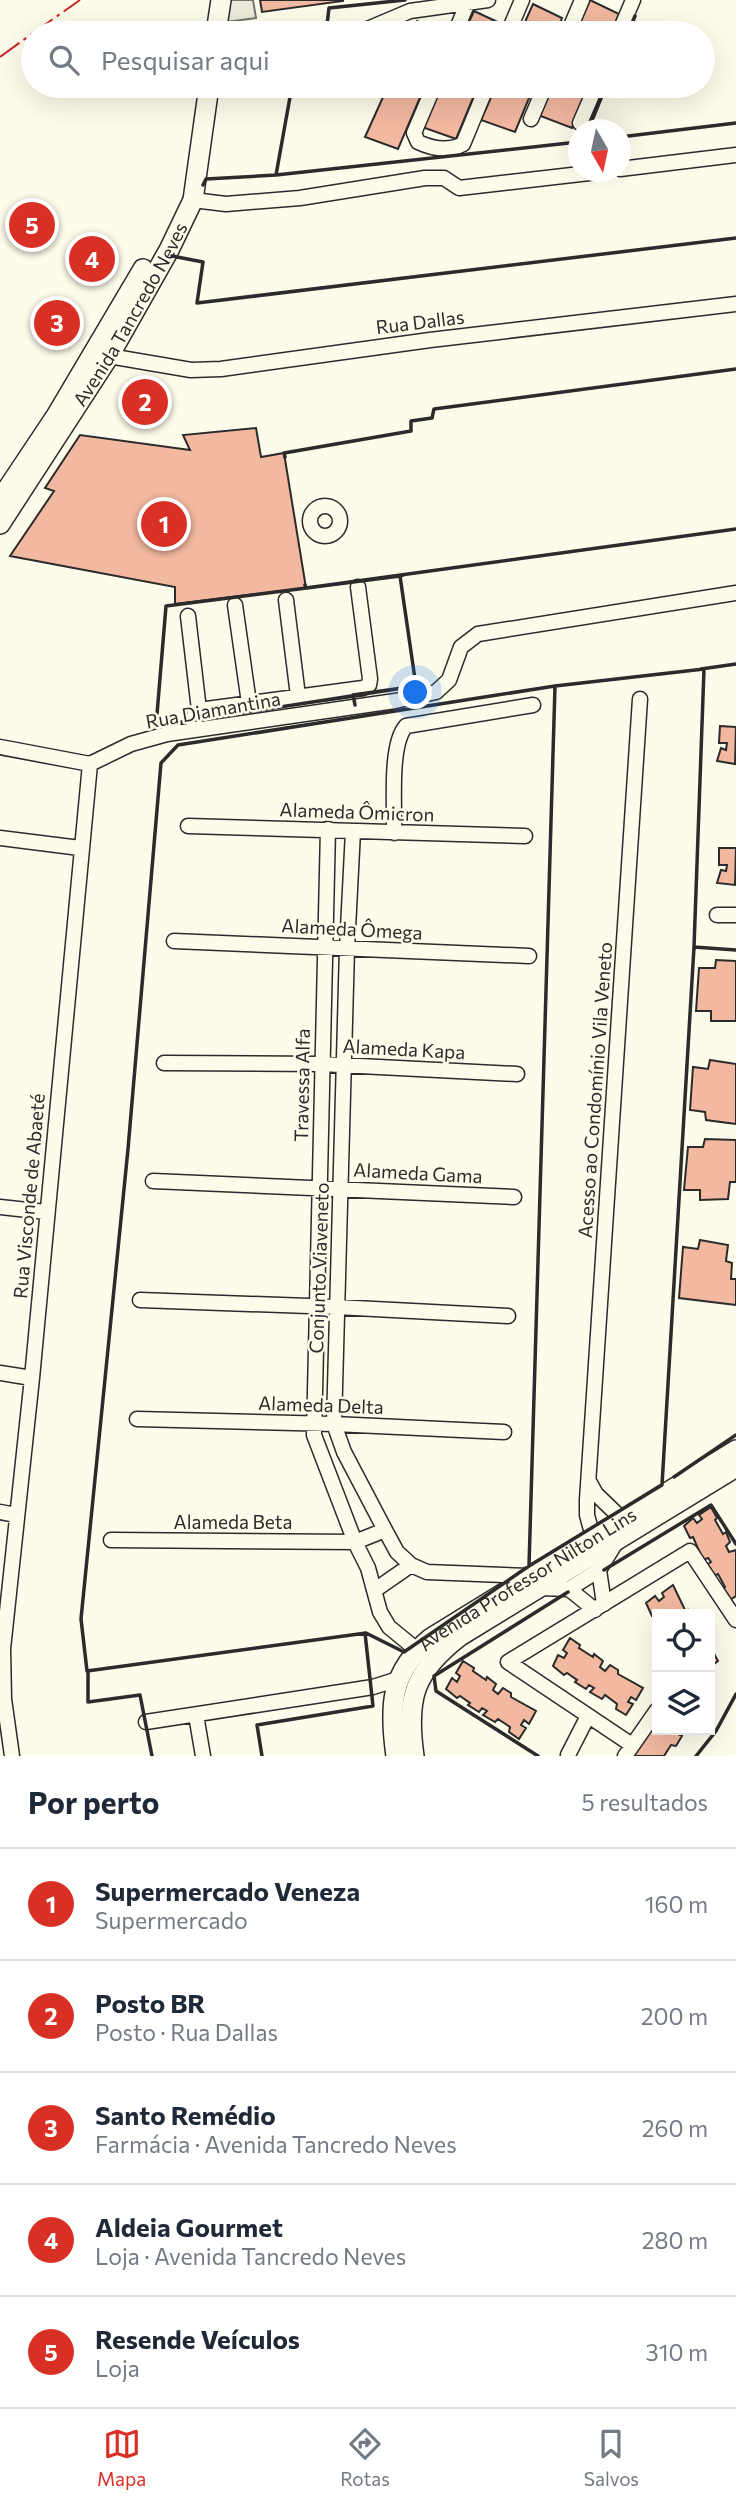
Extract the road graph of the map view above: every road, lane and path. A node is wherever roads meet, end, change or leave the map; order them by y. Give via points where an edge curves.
1 (207, 0) edge
2 (221, 0) edge
3 (488, 0) edge
4 (522, 0) edge
5 (582, 0) edge
6 (633, 0) edge
7 (468, 2) junction
8 (204, 21) edge
9 (218, 21) edge
10 (386, 21) edge
11 (460, 21) edge
12 (514, 21) edge
13 (573, 21) edge
14 (625, 21) edge
15 (196, 98) edge
16 (207, 98) edge
17 (428, 98) edge
18 (482, 98) edge
19 (540, 98) edge
20 (591, 98) edge
21 (531, 119) dead end
22 (582, 119) edge
23 (736, 155) edge
24 (631, 168) edge
25 (568, 175) edge
26 (193, 200) junction
27 (736, 304) edge
28 (109, 356) junction
29 (0, 500) edge
30 (0, 524) edge
31 (358, 587) dead end
32 (736, 593) edge
33 (286, 600) dead end
34 (235, 605) dead end
35 (188, 616) dead end
36 (298, 696) junction
37 (640, 699) dead end
38 (249, 703) junction
39 (533, 705) dead end
40 (199, 710) junction
41 (193, 730) junction
42 (0, 747) edge
43 (90, 764) junction
44 (188, 827) dead end
45 (328, 829) junction
46 (354, 831) junction
47 (394, 833) junction
48 (525, 836) dead end
49 (0, 838) edge
50 (80, 848) junction
51 (717, 915) dead end
52 (736, 915) edge
53 (174, 941) dead end
54 (324, 947) junction
55 (347, 948) junction
56 (529, 956) dead end
57 (164, 1063) dead end
58 (321, 1064) junction
59 (343, 1066) junction
60 (517, 1074) dead end
61 (153, 1181) dead end
62 (319, 1187) junction
63 (341, 1188) junction
64 (514, 1197) dead end
65 (0, 1207) edge
66 (46, 1212) junction
67 (140, 1300) dead end
68 (316, 1306) junction
69 (336, 1307) junction
70 (508, 1316) dead end
71 (0, 1373) edge
72 (32, 1378) junction
73 (137, 1419) dead end
74 (314, 1424) junction
75 (334, 1424) junction
76 (504, 1432) dead end
77 (736, 1450) edge
78 (736, 1467) edge
79 (590, 1483) junction
80 (361, 1486) junction
81 (339, 1499) junction
82 (0, 1513) edge
83 (16, 1515) junction
84 (622, 1519) junction
85 (385, 1530) junction
86 (593, 1537) junction
87 (111, 1540) dead end
88 (355, 1542) junction
89 (615, 1542) junction
90 (411, 1565) junction
91 (599, 1570) junction
92 (534, 1582) junction
93 (569, 1589) junction
94 (375, 1590) junction
95 (600, 1607) junction
96 (736, 1620) edge
97 (1, 1649) edge
98 (416, 1650) junction
99 (398, 1679) junction
100 (196, 1715) junction
101 (589, 1716) junction
102 (652, 1717) edge
103 (146, 1722) dead end
104 (629, 1751) edge
105 (568, 1755) edge
106 (12, 1756) edge
107 (203, 1756) edge
108 (396, 1756) edge
109 (414, 1756) edge

1 - 8 main road
2 - 9 main road
3 - 7 street
4 - 12 street
5 - 13 street
6 - 14 street
7 - 10 street via 410,11
7 - 11 street
15 - 29 main road, Avenida Tancredo Neves via 180,196 151,256
16 - 26 main road, Avenida Tancredo Neves
17 - 18 street via 414,133 418,142 433,149 454,149 463,144
19 - 21 street
20 - 22 street
23 - 24 street
25 - 26 street via 459,188 444,178 425,178 300,198 226,204
26 - 28 main road, Avenida Tancredo Neves
27 - 28 street, Rua Dallas via 209,370
28 - 30 main road, Avenida Tancredo Neves
31 - 36 street via 369,685
32 - 41 street, Rua Diamantina via 478,634 461,648 449,680 436,692
33 - 36 street
34 - 38 street
35 - 40 street
36 - 38 street
37 - 79 street, Acesso ao Condomínio Vila Veneto
38 - 40 street
39 - 47 street via 406,726 396,748
40 - 41 street
41 - 43 street, Rua Diamantina via 131,744
42 - 43 street
43 - 50 street, Rua Visconde de Abaeté
44 - 45 street, Alameda Ômicron
45 - 46 street, Alameda Ômicron
45 - 54 street, Travessa Alfa
46 - 47 street, Alameda Ômicron
46 - 55 street, Conjunto Viaveneto
47 - 48 street, Alameda Ômicron
49 - 50 street
50 - 66 street, Rua Visconde de Abaeté
51 - 52 street
53 - 54 street, Alameda Ômega
54 - 55 street, Alameda Ômega
54 - 58 street, Travessa Alfa
55 - 56 street, Alameda Ômega
55 - 59 street, Conjunto Viaveneto
57 - 58 street, Alameda Kapa
58 - 59 street, Alameda Kapa
58 - 62 street, Travessa Alfa
59 - 60 street, Alameda Kapa
59 - 63 street, Conjunto Viaveneto
61 - 62 street, Alameda Gama
62 - 63 street, Alameda Gama
62 - 68 street, Travessa Alfa
63 - 64 street, Alameda Gama
63 - 69 street, Conjunto Viaveneto
65 - 66 street
66 - 72 street, Rua Visconde de Abaeté
67 - 68 street
68 - 69 street
68 - 74 street, Travessa Alfa
69 - 70 street
69 - 75 street, Conjunto Viaveneto
71 - 72 street
72 - 83 street, Rua Visconde de Abaeté
73 - 74 street, Alameda Delta
74 - 75 street, Alameda Delta
74 - 81 street, Travessa Alfa via 316,1445
75 - 76 street, Alameda Delta
75 - 80 street, Conjunto Viaveneto
77 - 84 main road, Avenida Professor Nilton Lins
78 - 89 main road, Avenida Professor Nilton Lins
79 - 84 street
79 - 86 street, Acesso ao Condomínio Vila Veneto via 586,1514
80 - 81 street
80 - 85 street, Conjunto Viaveneto
81 - 88 street, Travessa Alfa
82 - 83 street
83 - 97 street, Rua Visconde de Abaeté
84 - 86 main road, Avenida Professor Nilton Lins
85 - 88 street
85 - 90 street, Conjunto Viaveneto
86 - 92 main road, Avenida Professor Nilton Lins
87 - 88 street, Alameda Beta
88 - 94 street, Travessa Alfa
89 - 91 street
89 - 92 main road, Avenida Professor Nilton Lins
90 - 92 street via 427,1572
90 - 94 street
91 - 93 street
91 - 95 street
92 - 93 street
92 - 98 main road, Avenida Professor Nilton Lins via 448,1627
92 - 109 main road, Avenida Professor Nilton Lins via 430,1662 413,1698
93 - 95 street
94 - 98 street, Travessa Alfa via 389,1627
95 - 96 street via 691,1551
95 - 101 street via 508,1662
97 - 106 street, Rua Visconde de Abaeté
98 - 99 main road, Avenida Professor Nilton Lins
99 - 100 street
99 - 108 main road, Avenida Professor Nilton Lins via 392,1714
100 - 103 street
100 - 107 street
101 - 104 street
101 - 105 street
102 - 104 street

